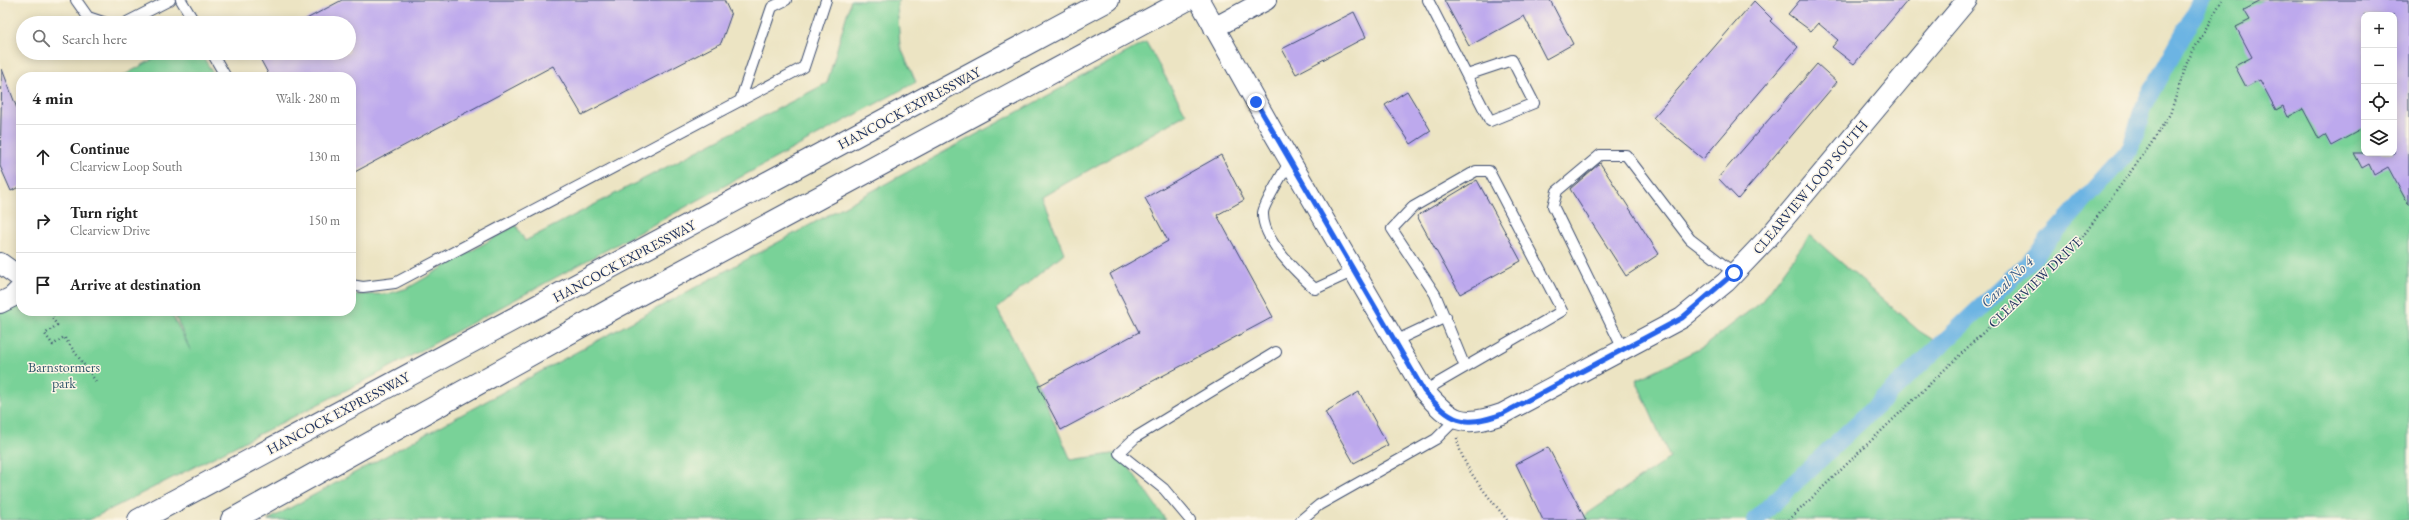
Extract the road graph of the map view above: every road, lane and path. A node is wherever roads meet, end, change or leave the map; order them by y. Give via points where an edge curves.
1 (76, 0) edge
2 (170, 0) edge
3 (181, 0) edge
4 (786, 0) edge
5 (826, 0) edge
6 (1108, 0) edge
7 (1186, 0) edge
8 (1199, 0) edge
9 (1266, 0) edge
10 (1428, 0) edge
11 (1967, 0) edge
12 (2222, 0) edge
13 (87, 16) edge
14 (139, 16) edge
15 (191, 16) edge
16 (1214, 28) junction
17 (216, 60) edge
18 (223, 72) edge
19 (1467, 75) junction
20 (740, 101) junction
21 (1290, 161) junction
22 (0, 264) edge
23 (1354, 271) junction
24 (1734, 273) junction
25 (16, 275) edge
26 (356, 286) edge
27 (16, 294) edge
28 (0, 303) edge
29 (53, 316) edge
30 (1446, 318) junction
31 (1395, 341) junction
32 (1623, 349) junction
33 (1276, 352) dead end
34 (1465, 367) junction
35 (97, 383) dead end
36 (1424, 391) junction
37 (1455, 420) junction
38 (139, 520) edge
39 (232, 520) edge
40 (1190, 520) edge
41 (1301, 520) edge
42 (1507, 520) edge
43 (1789, 520) edge

1 - 13 lane
2 - 14 lane
3 - 15 lane
4 - 20 lane via 772,7
5 - 20 lane via 804,67
6 - 38 main road, HANCOCK EXPRESSWAY
7 - 39 main road via 614,308
8 - 16 street
9 - 16 street
10 - 19 lane
11 - 24 street, CLEARVIEW LOOP SOUTH via 1767,239
12 - 43 path, CLEARVIEW DRIVE via 2188,60 2170,114 2149,147 2083,236
16 - 21 street
17 - 18 lane
19 - 19 lane via 1490,121 1534,103 1512,60
20 - 26 lane via 395,283
21 - 23 street
21 - 23 lane via 1262,212 1266,230 1292,268 1315,290
22 - 25 street
23 - 31 street
24 - 32 street, CLEARVIEW LOOP SOUTH via 1682,318
24 - 32 lane via 1690,239 1626,155 1600,155 1557,191 1553,206
27 - 28 street
29 - 35 path via 57,325 45,334 53,345 64,337
30 - 31 lane
30 - 34 lane
30 - 34 lane via 1435,294 1392,230 1413,207 1476,171 1489,171 1562,311
31 - 36 street
32 - 37 street, CLEARVIEW LOOP SOUTH via 1502,414 1469,421
33 - 40 lane via 1136,437 1119,453 1164,489
34 - 36 lane
36 - 37 street via 1442,411
37 - 41 lane via 1436,439 1319,505
37 - 42 path via 1461,453

